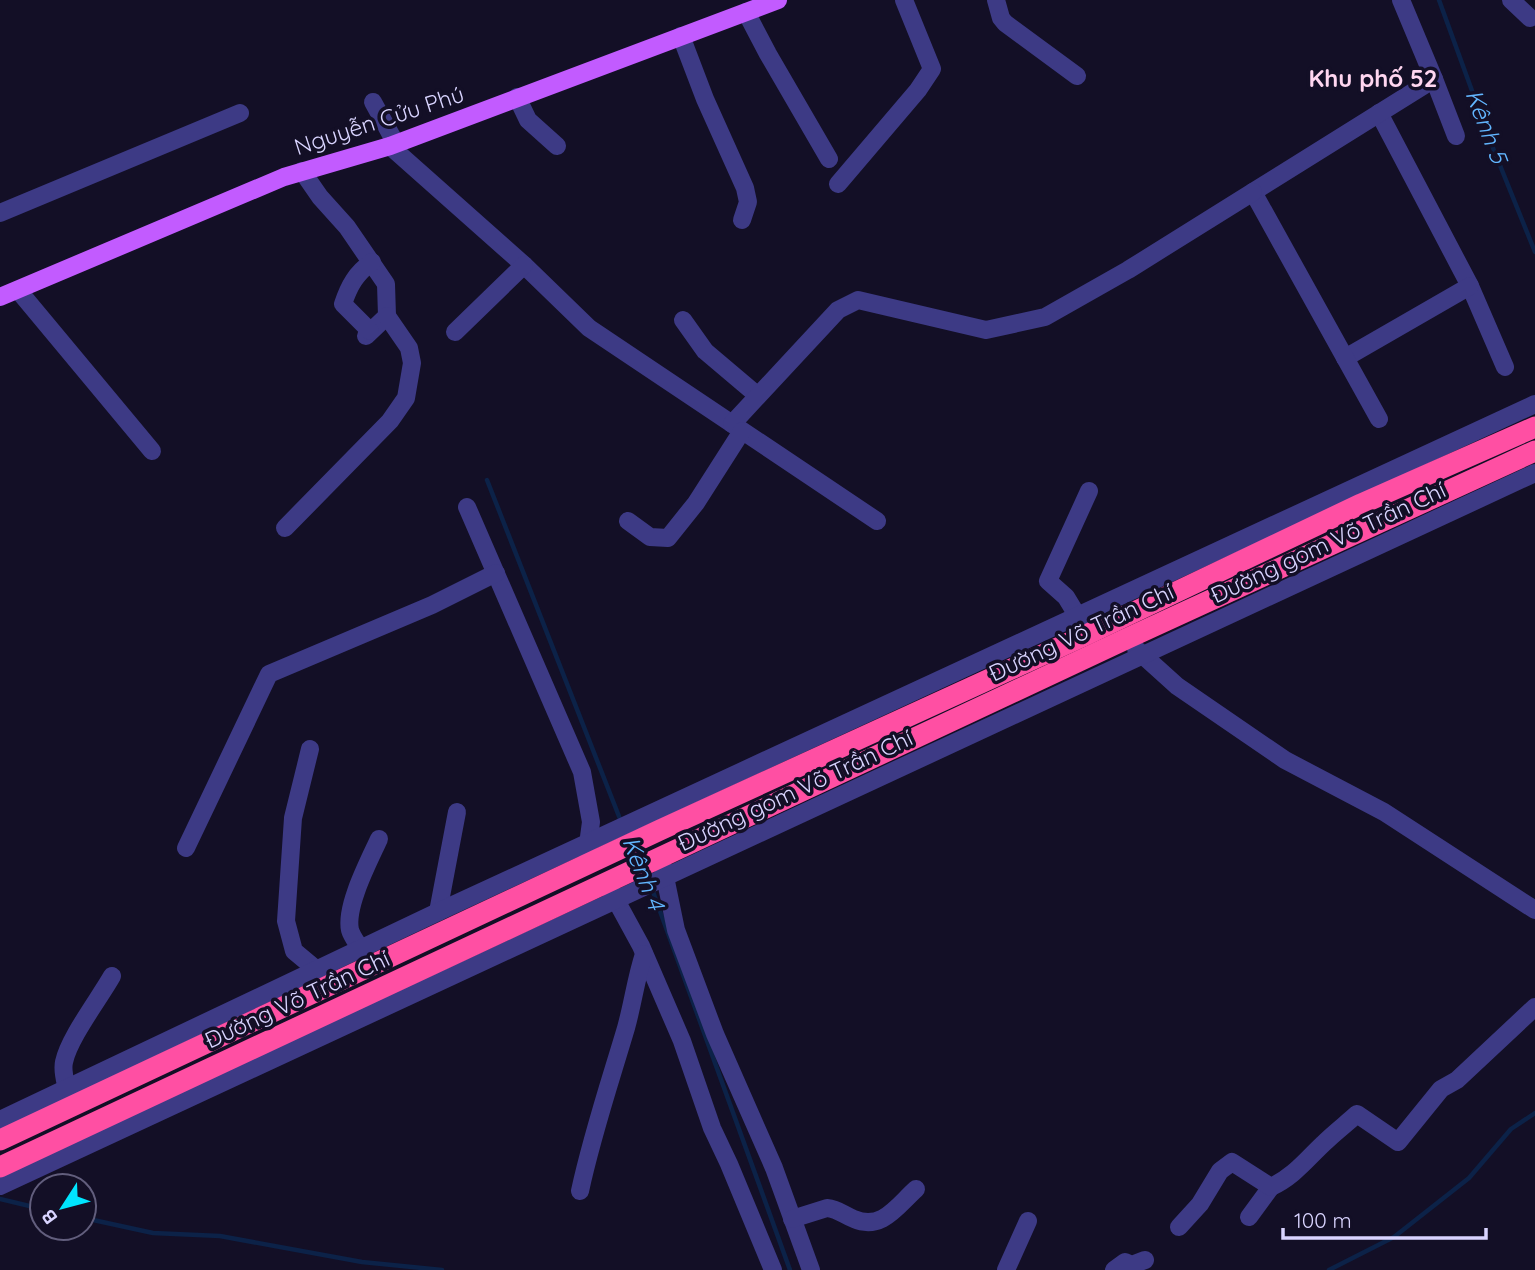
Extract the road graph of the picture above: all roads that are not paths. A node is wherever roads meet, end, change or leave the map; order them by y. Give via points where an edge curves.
1 (778, 0) edge
2 (904, 0) edge
3 (996, 0) edge
4 (1401, 0) edge
5 (1511, 0) edge
6 (746, 12) junction
7 (1530, 18) dead end
8 (681, 36) junction
9 (1077, 76) dead end
10 (1434, 79) junction
11 (517, 97) junction
12 (373, 102) dead end
13 (240, 113) dead end
14 (1379, 113) junction
15 (1456, 136) dead end
16 (393, 145) junction
17 (557, 146) dead end
18 (829, 159) dead end
19 (302, 171) junction
20 (838, 184) dead end
21 (1253, 192) junction
22 (0, 213) edge
23 (742, 220) dead end
24 (372, 262) junction
25 (524, 264) junction
26 (1470, 286) junction
27 (18, 290) junction
28 (0, 297) edge
29 (387, 316) junction
30 (683, 320) dead end
31 (455, 332) dead end
32 (1345, 358) junction
33 (1505, 366) dead end
34 (757, 395) junction
35 (1535, 404) edge
36 (1379, 419) dead end
37 (1535, 427) edge
38 (737, 428) junction
39 (152, 451) dead end
40 (1535, 451) edge
41 (1535, 473) edge
42 (1089, 491) dead end
43 (467, 507) dead end
44 (628, 521) dead end
45 (877, 521) dead end
46 (285, 528) dead end
47 (496, 573) junction
48 (1083, 625) junction
49 (1126, 639) junction
50 (1143, 655) junction
51 (310, 749) dead end
52 (457, 812) dead end
53 (379, 839) dead end
54 (588, 844) junction
55 (186, 848) dead end
56 (586, 866) junction
57 (659, 866) junction
58 (613, 888) junction
59 (1535, 910) edge
60 (438, 912) junction
61 (362, 950) junction
62 (644, 954) junction
63 (318, 971) junction
64 (112, 976) dead end
65 (1535, 1007) edge
66 (66, 1089) junction
67 (0, 1120) edge
68 (0, 1140) edge
69 (0, 1167) edge
70 (0, 1186) edge
71 (1271, 1187) junction
72 (916, 1189) dead end
73 (580, 1191) dead end
74 (1249, 1217) dead end
75 (792, 1219) junction
76 (1028, 1221) dead end
77 (1179, 1227) dead end
78 (1145, 1260) dead end
79 (772, 1270) edge
80 (811, 1270) edge
81 (1006, 1270) edge
82 (1114, 1270) edge

1 - 6 main road, Nguyễn Cửu Phú
2 - 20 street via 933,69
3 - 9 street via 1005,23
4 - 10 street
5 - 7 street
6 - 8 main road, Nguyễn Cửu Phú
6 - 18 street
8 - 11 main road, Nguyễn Cửu Phú
8 - 23 street via 745,188 748,202
10 - 14 street
10 - 15 street
11 - 16 main road, Nguyễn Cửu Phú
11 - 17 street via 528,120
12 - 16 street
13 - 22 street
14 - 21 street
14 - 26 street
16 - 19 main road, Nguyễn Cửu Phú
16 - 25 street
19 - 24 street
19 - 27 main road, Nguyễn Cửu Phú
21 - 32 street
21 - 34 street via 1045,317 986,330 859,300 838,310
24 - 29 street via 386,285
24 - 29 street via 359,271 344,304 368,334
25 - 31 street
25 - 38 street via 589,328
26 - 32 street
26 - 33 street
27 - 28 main road, Nguyễn Cửu Phú
27 - 39 street
29 - 46 street via 409,348 412,363 406,398 390,421
30 - 34 street via 705,351
32 - 36 street
34 - 38 street
35 - 48 street, Đường gom Võ Trần Chí
37 - 48 highway, Đường Võ Trần Chí
38 - 44 street via 695,503 668,538 650,537
38 - 45 street
40 - 49 highway, Đường Võ Trần Chí
41 - 50 street, Đường gom Võ Trần Chí
42 - 48 street via 1048,581 1066,597
43 - 47 street
47 - 54 street via 582,772 591,822
47 - 55 street via 269,674
48 - 54 street, Đường gom Võ Trần Chí
48 - 56 highway, Đường Võ Trần Chí
49 - 50 street
49 - 57 highway, Đường Võ Trần Chí
50 - 57 street, Đường gom Võ Trần Chí
50 - 59 street via 1177,687 1285,760 1384,812
51 - 63 street via 293,818 286,921 294,951
52 - 60 street
53 - 61 street via 350,919 350,931
54 - 56 street
54 - 60 street, Đường gom Võ Trần Chí
56 - 68 highway, Đường Võ Trần Chí
57 - 58 highway, Đường Võ Trần Chí
57 - 75 street via 693,976
58 - 62 street
58 - 69 highway, Đường Võ Trần Chí
58 - 70 street
60 - 61 street, Đường gom Võ Trần Chí
61 - 63 street, Đường gom Võ Trần Chí
62 - 73 street
62 - 79 street
63 - 66 street, Đường gom Võ Trần Chí
64 - 66 street via 71,1044 63,1071
65 - 71 street via 1457,1080 1441,1089 1398,1142 1357,1114 1303,1165
66 - 67 street, Đường gom Võ Trần Chí
71 - 74 street
71 - 77 street via 1232,1162 1220,1171 1200,1205
72 - 75 street via 889,1216 877,1221 865,1223 827,1208
75 - 80 street
76 - 81 street
78 - 82 street via 1132,1265 1125,1262

